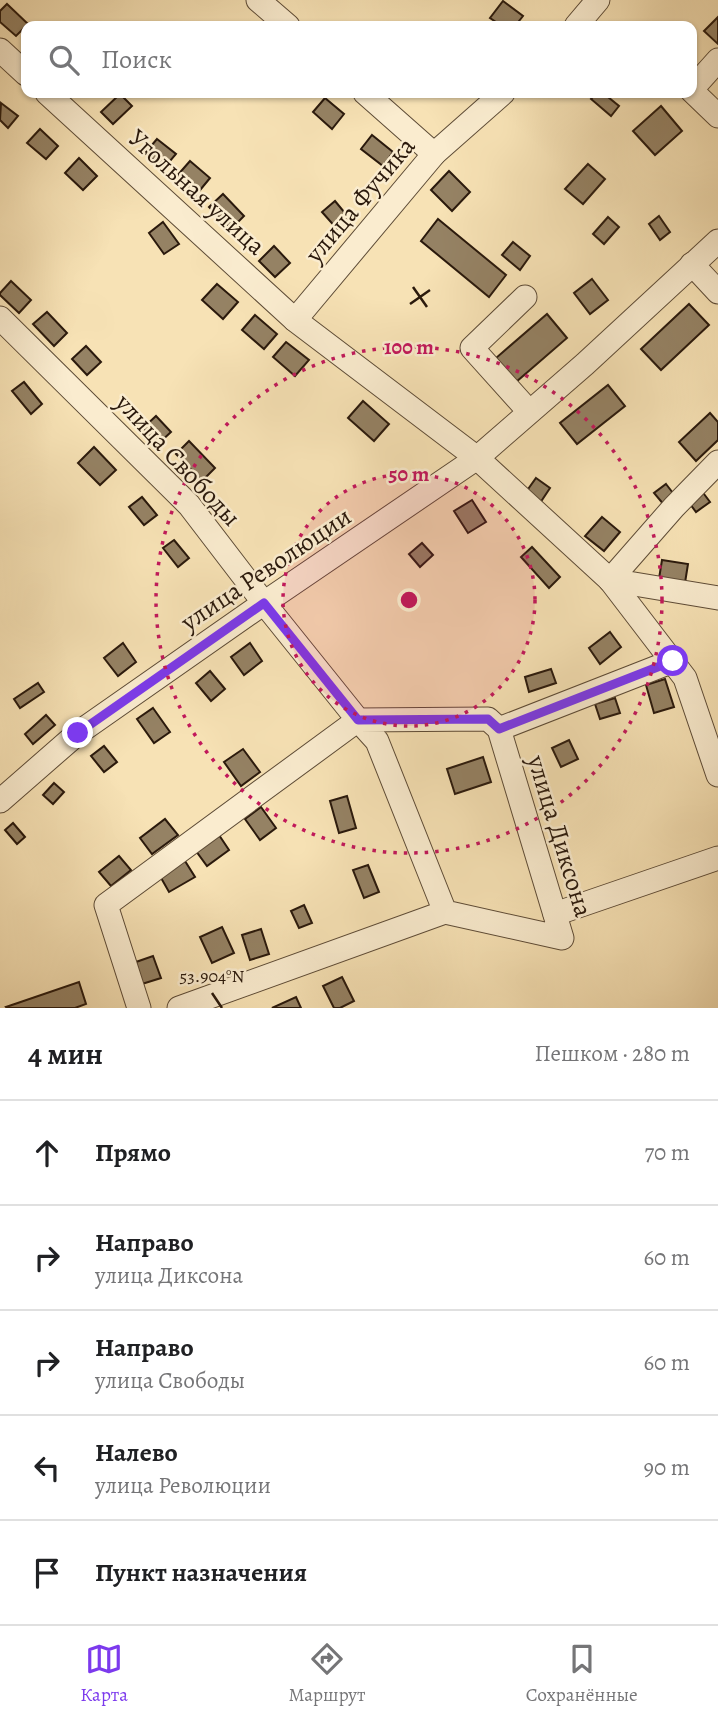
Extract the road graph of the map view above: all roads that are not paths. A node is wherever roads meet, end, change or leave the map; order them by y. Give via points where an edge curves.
1 (258, 0) edge
2 (598, 0) edge
3 (282, 21) edge
4 (580, 21) edge
5 (0, 50) edge
6 (718, 61) edge
7 (21, 69) edge
8 (697, 84) edge
9 (697, 95) edge
10 (52, 98) edge
11 (371, 98) edge
12 (497, 98) edge
13 (718, 116) edge
14 (434, 154) junction
15 (718, 241) edge
16 (692, 264) junction
17 (718, 292) edge
18 (525, 297) dead end
19 (0, 318) edge
20 (295, 320) junction
21 (526, 408) dead end
22 (477, 458) junction
23 (718, 462) edge
24 (610, 580) junction
25 (718, 597) edge
26 (264, 603) junction
27 (673, 661) junction
28 (358, 720) junction
29 (499, 729) junction
30 (718, 775) edge
31 (0, 801) edge
32 (718, 858) edge
33 (445, 912) junction
34 (555, 914) junction
35 (139, 1008) edge
36 (179, 1008) edge

1 - 3 street
2 - 4 street
5 - 7 street
6 - 8 street
9 - 13 street
10 - 20 street, Угольная улица
11 - 14 street
12 - 14 street, улица Фучика
14 - 20 street, улица Фучика
15 - 16 street, улица Революции
16 - 17 street
16 - 22 street, улица Революции
18 - 21 street via 472,348
19 - 26 street, улица Свободы via 189,505
20 - 22 street, Угольная улица
22 - 24 street, Угольная улица
22 - 26 street, улица Революции
23 - 24 street
24 - 25 street
24 - 27 street, Угольная улица
26 - 28 street, улица Свободы
26 - 31 street, улица Революции via 78,733
27 - 29 street
27 - 30 street, Угольная улица via 685,678
28 - 29 street, улица Диксона via 488,719
28 - 33 street, улица Свободы via 377,741
28 - 35 street via 106,905
29 - 34 street, улица Диксона
32 - 34 street
33 - 34 street, улица Диксона via 562,938
33 - 36 street

